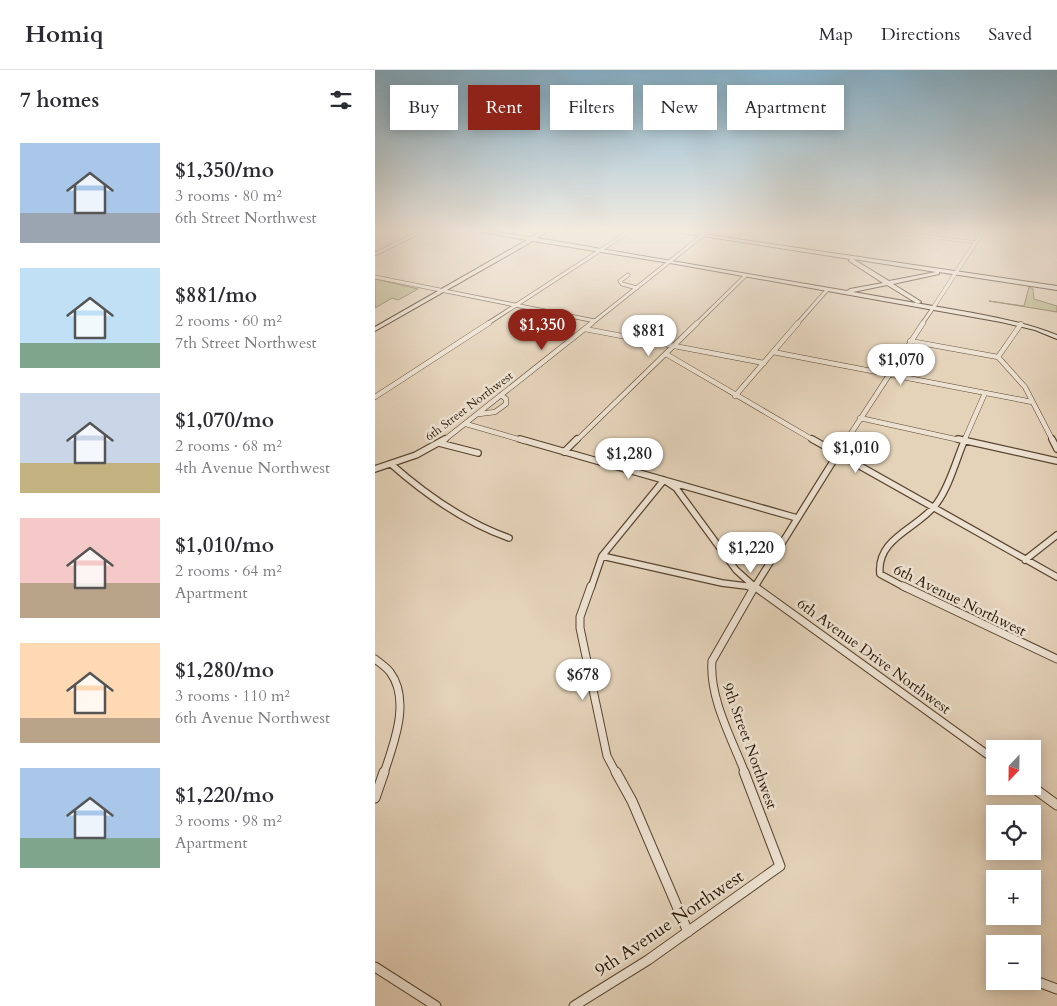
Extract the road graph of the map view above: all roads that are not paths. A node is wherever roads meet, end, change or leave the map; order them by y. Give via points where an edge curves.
1 (471, 275) edge
2 (563, 275) edge
3 (628, 275) dead end
4 (654, 275) edge
5 (738, 275) edge
6 (876, 275) edge
7 (924, 275) edge
8 (954, 275) edge
9 (966, 275) edge
10 (745, 276) junction
11 (375, 277) edge
12 (888, 283) junction
13 (637, 288) junction
14 (1057, 288) edge
15 (827, 290) junction
16 (441, 292) junction
17 (515, 306) junction
18 (933, 308) junction
19 (595, 321) junction
20 (1021, 324) junction
21 (375, 329) edge
22 (585, 329) junction
23 (1057, 337) edge
24 (910, 341) junction
25 (675, 345) junction
26 (773, 352) junction
27 (666, 354) junction
28 (999, 357) junction
29 (764, 363) junction
30 (889, 374) junction
31 (985, 393) junction
32 (501, 395) junction
33 (735, 396) junction
34 (375, 397) edge
35 (1032, 402) junction
36 (477, 414) junction
37 (860, 418) junction
38 (466, 424) junction
39 (964, 440) junction
40 (439, 443) junction
41 (1057, 449) edge
42 (478, 452) dead end
43 (564, 452) junction
44 (838, 453) junction
45 (1057, 461) edge
46 (391, 464) junction
47 (375, 469) edge
48 (664, 480) junction
49 (933, 507) junction
50 (797, 518) junction
51 (1057, 535) edge
52 (509, 538) dead end
53 (602, 556) junction
54 (1025, 560) junction
55 (1057, 577) edge
56 (755, 587) junction
57 (1057, 659) edge
58 (375, 660) edge
59 (986, 754) edge
60 (1041, 793) edge
61 (375, 798) edge
62 (1057, 805) edge
63 (781, 866) joint
64 (688, 932) junction
65 (375, 967) edge
66 (1041, 983) edge
67 (1057, 989) edge
68 (436, 1006) edge
69 (574, 1006) edge

1 - 16 main road
2 - 17 street
3 - 13 street via 620,281 622,284
4 - 13 street, 6th Street Northwest
5 - 10 main road
6 - 12 main road
7 - 12 main road
8 - 18 street, 9th Street Northwest
9 - 14 main road
10 - 15 main road
10 - 25 street
11 - 16 street
12 - 15 main road via 855,290
12 - 18 main road
13 - 19 street, 6th Street Northwest
15 - 18 main road
15 - 26 street
16 - 17 street
16 - 21 main road
17 - 19 street
17 - 34 street
18 - 20 main road
18 - 24 street, 9th Street Northwest
19 - 22 street, 6th Street Northwest
20 - 23 main road
20 - 28 street
22 - 25 street
22 - 32 street, 6th Street Northwest
24 - 28 street
24 - 30 street, 9th Street Northwest
25 - 27 street
25 - 29 street
26 - 29 street
26 - 30 street
27 - 33 street
27 - 43 street
28 - 35 street via 1019,379
29 - 33 street
30 - 31 street
30 - 37 street, 9th Street Northwest
31 - 35 street
31 - 39 street
32 - 36 street, 6th Street Northwest
32 - 36 street via 506,399 501,409
33 - 44 street
35 - 41 street
36 - 38 street, 6th Street Northwest
37 - 39 street
37 - 44 street, 9th Street Northwest
38 - 40 street, 6th Street Northwest
38 - 43 street
39 - 45 street
39 - 49 street
40 - 42 street
40 - 46 street, 6th Street Northwest
43 - 48 street
44 - 49 street
44 - 50 street, 9th Street Northwest
46 - 47 street, 6th Street Northwest
46 - 52 street via 427,494 484,528
48 - 50 street
48 - 53 street
48 - 56 street, 6th Avenue Drive Northwest via 676,488 736,570
49 - 54 street
49 - 57 street, 6th Avenue Northwest via 890,543 879,563 881,574
50 - 56 street, 9th Street Northwest
51 - 54 street
53 - 56 street via 722,583
53 - 64 street via 580,622 598,724 607,756 632,801
54 - 55 street
56 - 59 street, 6th Avenue Drive Northwest
56 - 63 street, 9th Street Northwest via 715,653 711,672 718,702
58 - 61 street via 387,668 397,682 400,697 397,724
60 - 62 street
63 - 64 street, 9th Avenue Northwest
64 - 69 street, 9th Avenue Northwest
65 - 68 street
66 - 67 street

